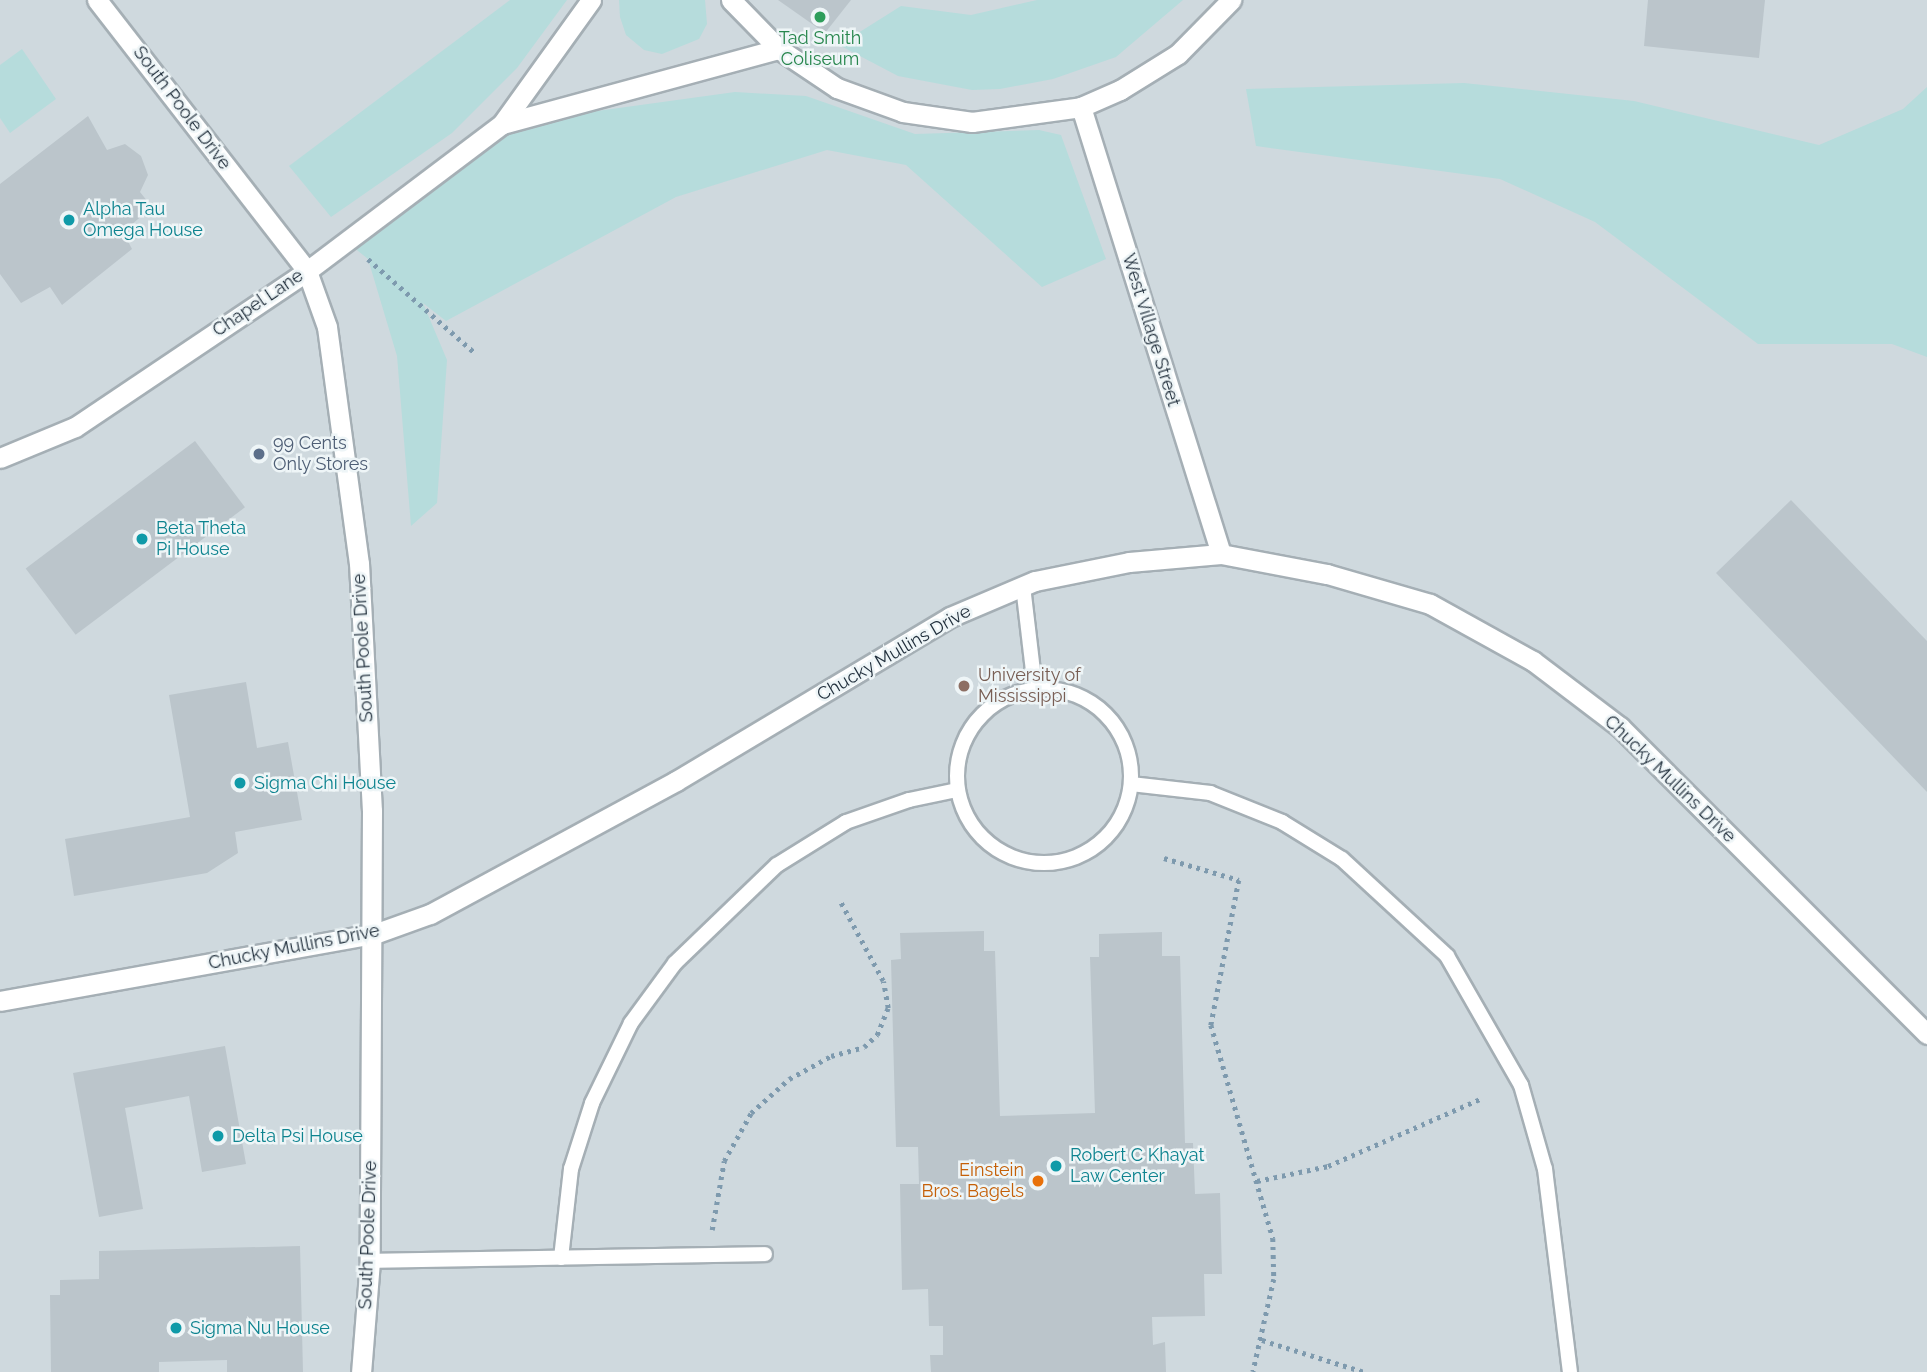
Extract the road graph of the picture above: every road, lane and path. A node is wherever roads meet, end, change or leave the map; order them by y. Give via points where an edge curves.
1 (97, 0) edge
2 (591, 0) edge
3 (731, 0) edge
4 (1231, 0) edge
5 (779, 49) junction
6 (1081, 107) junction
7 (502, 124) junction
8 (368, 259) dead end
9 (307, 271) junction
10 (476, 354) dead end
11 (0, 458) edge
12 (1221, 554) junction
13 (1023, 586) junction
14 (1035, 688) junction
15 (1131, 784) junction
16 (957, 790) junction
17 (1164, 858) dead end
18 (840, 901) dead end
19 (374, 934) junction
20 (0, 1001) edge
21 (1927, 1034) edge
22 (1482, 1098) dead end
23 (1257, 1181) junction
24 (702, 1230) dead end
25 (765, 1254) dead end
26 (561, 1258) junction
27 (370, 1261) junction
28 (1262, 1340) junction
29 (361, 1372) edge
30 (1253, 1372) edge
31 (1364, 1372) edge
32 (1570, 1372) edge

1 - 9 street, South Poole Drive
2 - 7 street, Chapel Lane
3 - 5 street
4 - 6 street via 1178,54 1120,90
5 - 6 street via 838,88 903,113 972,122
5 - 7 street, Chapel Lane
6 - 12 street, West Village Street
7 - 9 street, Chapel Lane
8 - 10 path
9 - 11 street, Chapel Lane via 75,427
9 - 19 street, South Poole Drive via 327,327 359,563
12 - 13 street, Chucky Mullins Drive via 1129,562
12 - 21 street, Chucky Mullins Drive via 1327,574 1430,604 1533,661 1620,727
13 - 14 lane
13 - 19 street, Chucky Mullins Drive via 950,617 676,781 442,907
14 - 15 lane via 1087,700 1113,723 1128,753
14 - 16 lane via 990,706 968,732 957,765
15 - 16 lane via 1120,820 1097,846 1066,861 1032,863 1000,852 975,829
15 - 32 lane via 1210,793 1282,822 1342,859 1447,956 1521,1085 1545,1169
16 - 26 lane via 909,800 826,834 776,865 675,963 631,1023 592,1103 571,1170
17 - 23 path via 1239,880 1211,1025
18 - 24 path via 883,981 888,1008 877,1035 864,1046 831,1056 789,1079 751,1113 724,1161 714,1230
19 - 20 street, Chucky Mullins Drive
19 - 27 street, South Poole Drive
22 - 23 path via 1328,1166
23 - 28 path via 1273,1238 1275,1279
25 - 26 lane
26 - 27 lane
27 - 29 street, South Poole Drive
28 - 30 path
28 - 31 path

